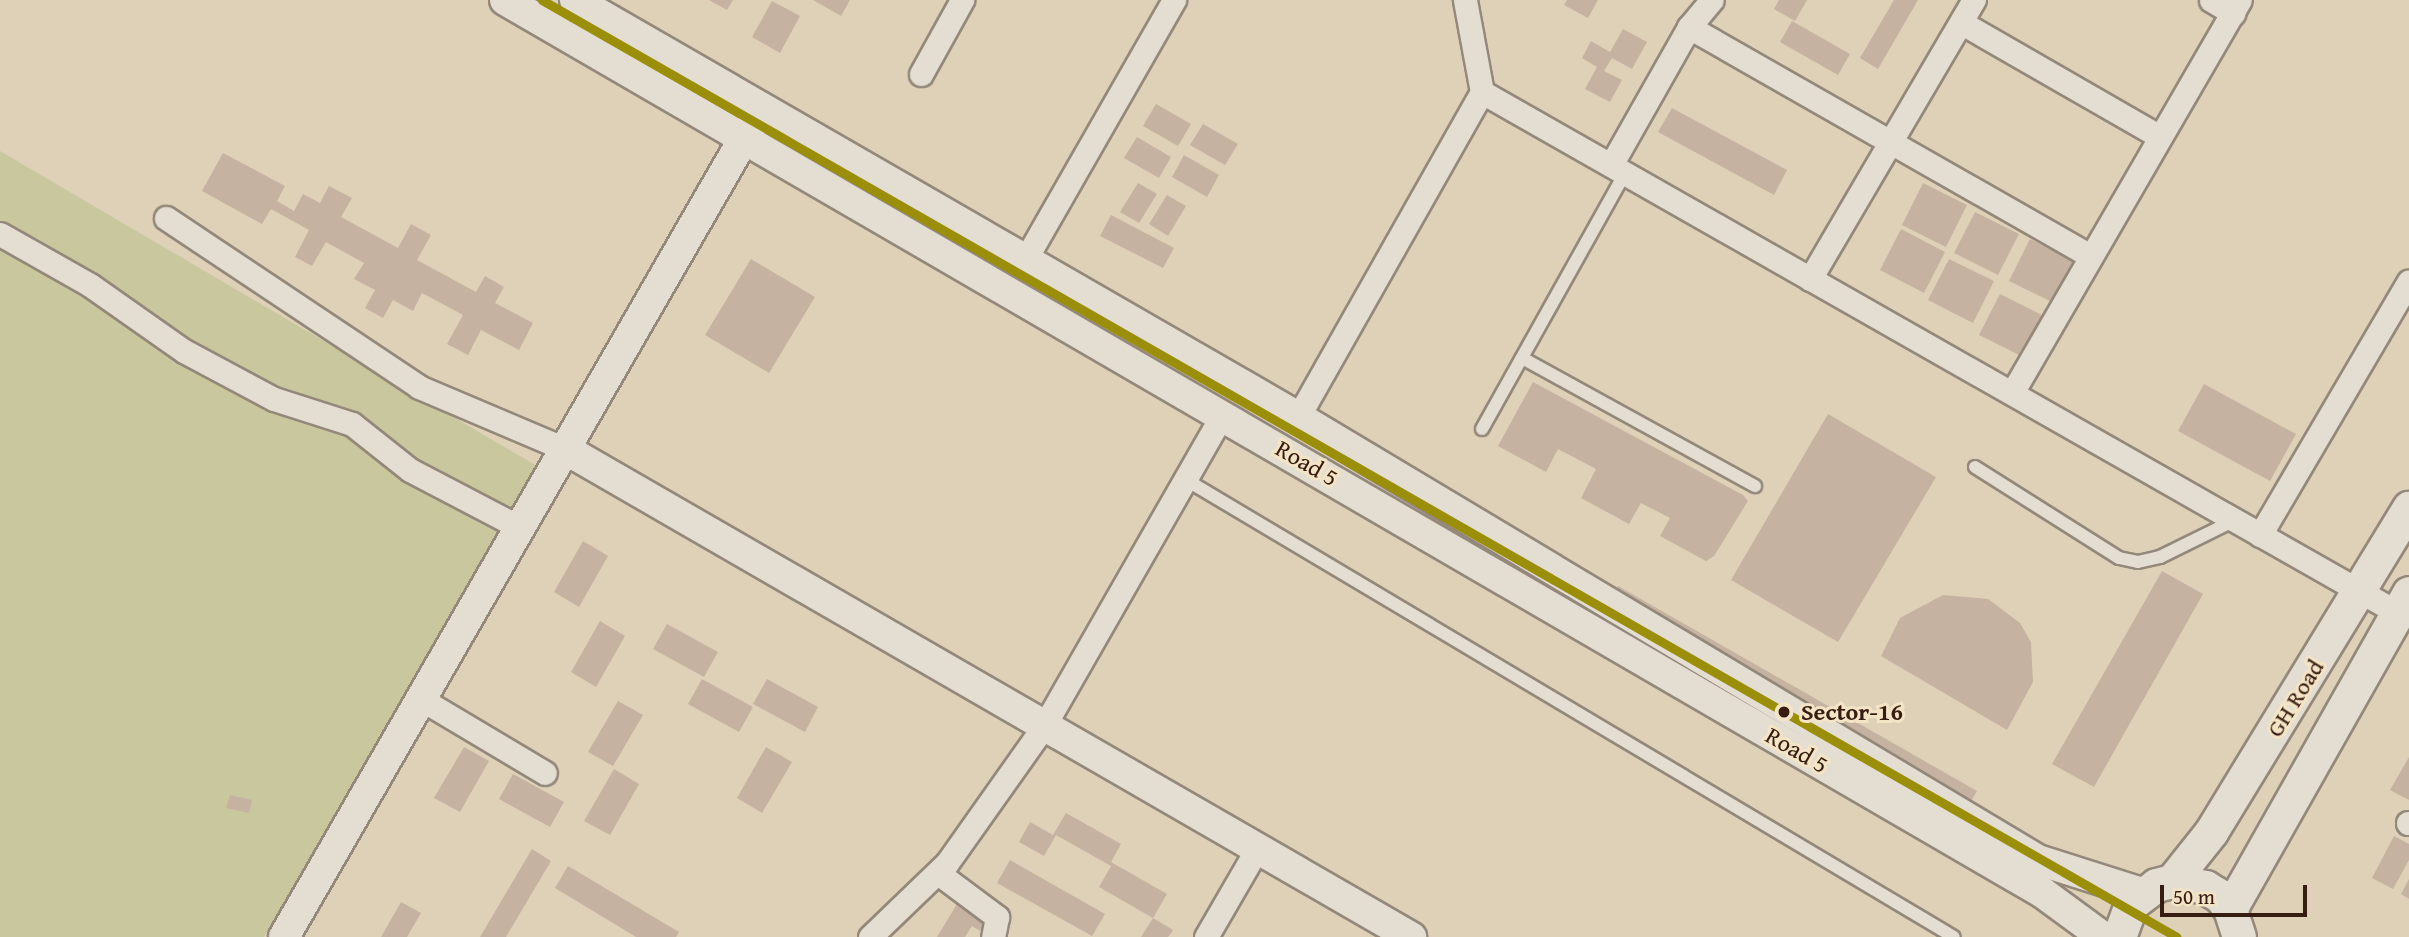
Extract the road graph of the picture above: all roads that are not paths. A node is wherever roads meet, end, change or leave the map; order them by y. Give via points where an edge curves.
1 (505, 0) edge
2 (575, 0) edge
3 (962, 0) edge
4 (1174, 0) edge
5 (1712, 0) edge
6 (1975, 0) edge
7 (2211, 0) edge
8 (1470, 7) edge
9 (2237, 7) edge
10 (1962, 23) junction
11 (1689, 27) junction
12 (921, 74) dead end
13 (1482, 92) junction
14 (762, 109) junction
15 (744, 136) junction
16 (2160, 137) junction
17 (1891, 138) junction
18 (1618, 169) junction
19 (166, 218) dead end
20 (0, 234) edge
21 (2090, 256) junction
22 (1025, 260) junction
23 (1810, 278) junction
24 (2409, 281) edge
25 (1522, 358) junction
26 (2012, 393) junction
27 (1223, 414) junction
28 (1298, 417) junction
29 (1482, 429) dead end
30 (565, 449) junction
31 (1975, 467) dead end
32 (1188, 481) junction
33 (1755, 486) dead end
34 (2409, 508) edge
35 (2235, 520) junction
36 (519, 527) junction
37 (2260, 535) junction
38 (2361, 592) junction
39 (2403, 603) edge
40 (421, 699) junction
41 (1044, 726) junction
42 (545, 773) dead end
43 (1257, 849) junction
44 (938, 873) junction
45 (2157, 887) junction
46 (2235, 923) edge
47 (284, 937) edge
48 (870, 937) edge
49 (993, 937) edge
50 (1206, 937) edge
51 (1410, 937) edge
52 (1954, 937) edge
53 (2103, 937) edge
54 (2119, 937) edge

1 - 15 street, Road 5
2 - 14 street, Road 5
3 - 12 street
4 - 22 street
5 - 11 street
6 - 10 street
7 - 9 street
8 - 13 street
9 - 16 street
10 - 16 street
10 - 17 street
11 - 17 street
11 - 18 street
13 - 18 street
13 - 28 street
14 - 15 street
14 - 22 street, Road 5
15 - 27 street, Road 5
15 - 30 street
16 - 21 street
17 - 21 street
17 - 23 street
18 - 23 street
18 - 25 lane
19 - 30 street via 419,387
20 - 36 street via 90,285 184,351 274,399 352,424 410,470
21 - 26 street
22 - 28 street, Road 5
23 - 26 street
24 - 37 street
25 - 29 lane
25 - 33 lane
26 - 35 street
27 - 32 street
27 - 53 street, Road 5 via 2043,893
28 - 45 street, Road 5 via 2038,860
30 - 36 street
30 - 41 street
31 - 35 lane via 2119,558 2138,562 2160,558
32 - 41 street
32 - 52 lane
34 - 38 main road, GH Road
35 - 37 street
36 - 40 street
37 - 38 street
38 - 39 street
38 - 45 main road, GH Road via 2211,832
39 - 46 main road, GH Road
40 - 42 street
40 - 47 street
41 - 43 street
41 - 44 street
43 - 50 street
43 - 51 street
44 - 48 street
44 - 49 street via 998,917
45 - 46 main road via 2205,887
45 - 54 main road, GH Road via 2123,917

